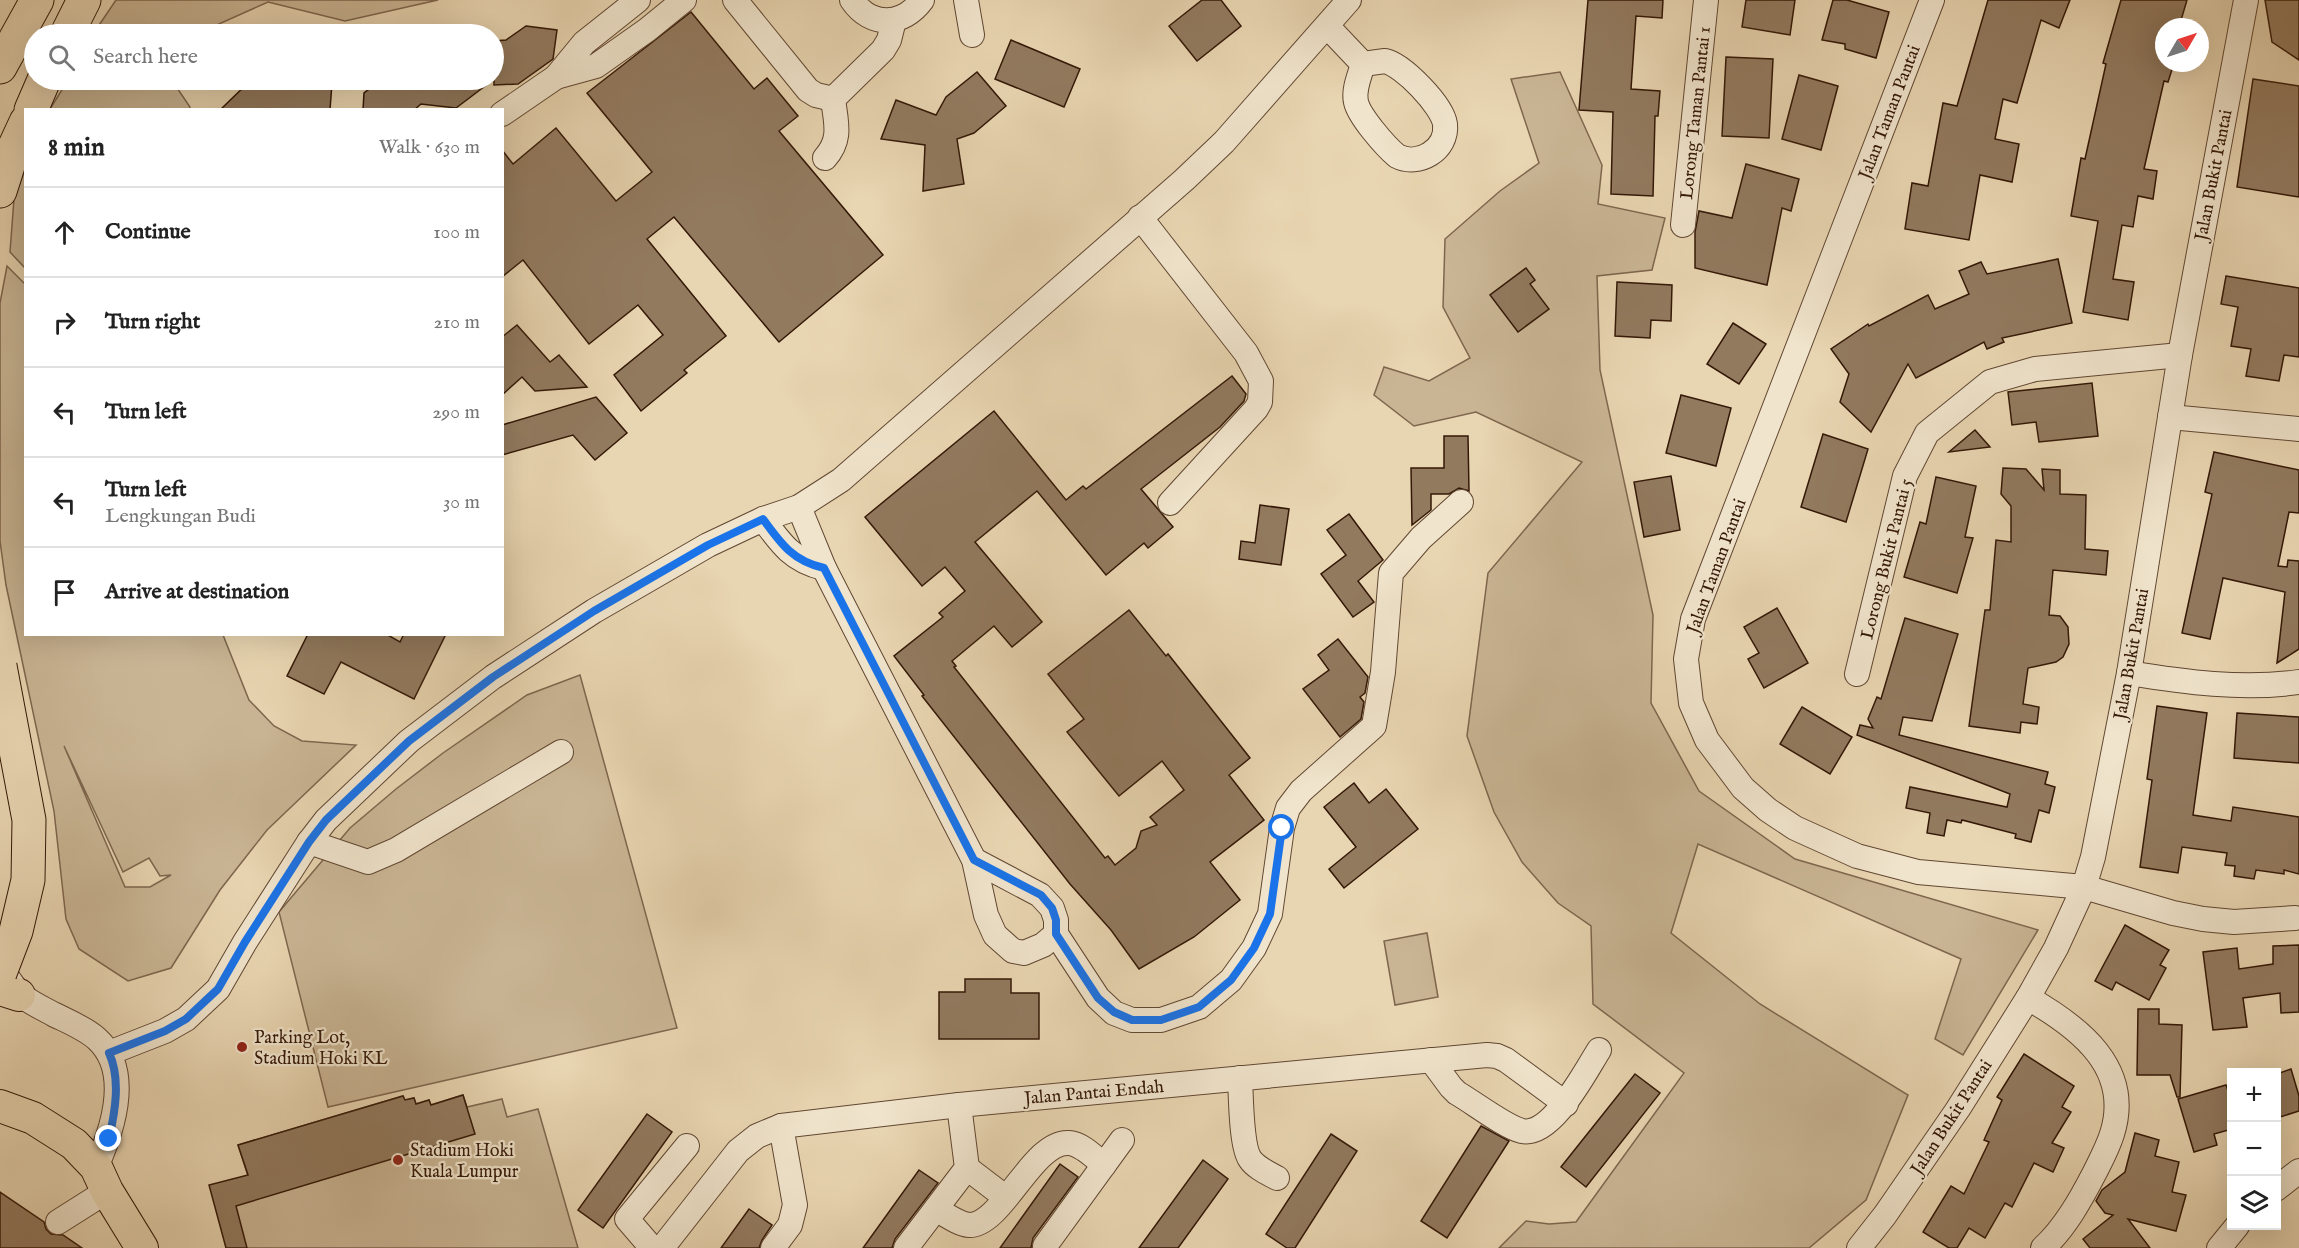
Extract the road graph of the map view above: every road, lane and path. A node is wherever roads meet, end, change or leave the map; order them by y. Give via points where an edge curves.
1 (37, 0) edge
2 (84, 0) edge
3 (638, 0) edge
4 (684, 0) edge
5 (735, 0) edge
6 (852, 0) edge
7 (922, 0) edge
8 (966, 0) edge
9 (1349, 0) edge
10 (1706, 0) edge
11 (1932, 0) edge
12 (2246, 0) edge
13 (894, 20) junction
14 (72, 24) edge
15 (1327, 26) junction
16 (972, 34) dead end
17 (6, 55) edge
18 (1363, 64) dead end
19 (556, 76) junction
20 (40, 90) edge
21 (833, 99) junction
22 (32, 108) edge
23 (504, 113) edge
24 (24, 127) edge
25 (825, 158) dead end
26 (0, 192) edge
27 (1140, 217) junction
28 (1683, 225) dead end
29 (2180, 355) junction
30 (2170, 417) junction
31 (2299, 429) edge
32 (1461, 502) dead end
33 (1170, 503) dead end
34 (799, 507) junction
35 (763, 519) junction
36 (824, 568) junction
37 (0, 666) edge
38 (2129, 673) junction
39 (1857, 675) dead end
40 (2299, 682) edge
41 (561, 752) dead end
42 (309, 842) junction
43 (974, 860) junction
44 (2084, 887) junction
45 (2295, 918) dead end
46 (1056, 934) junction
47 (0, 963) edge
48 (6, 986) edge
49 (2028, 998) junction
50 (1599, 1050) dead end
51 (109, 1053) junction
52 (1431, 1060) junction
53 (1240, 1078) junction
54 (1566, 1104) junction
55 (959, 1105) junction
56 (0, 1106) edge
57 (781, 1126) junction
58 (1122, 1140) dead end
59 (687, 1146) dead end
60 (1104, 1165) junction
61 (967, 1168) junction
62 (2299, 1171) edge
63 (1277, 1178) dead end
64 (101, 1179) junction
65 (2281, 1186) edge
66 (1005, 1197) junction
67 (936, 1209) junction
68 (58, 1222) dead end
69 (2234, 1230) edge
70 (1045, 1246) edge
71 (142, 1248) edge
72 (652, 1248) edge
73 (662, 1248) edge
74 (772, 1248) edge
75 (906, 1248) edge
76 (1859, 1248) edge
77 (2043, 1248) edge
78 (2219, 1248) edge

1 - 17 highway
2 - 14 highway
3 - 19 street via 584,43
4 - 19 street via 596,66
5 - 21 street via 808,90
6 - 13 street via 868,15
7 - 13 street via 914,10
8 - 16 street
9 - 15 street
10 - 28 street, Lorong Taman Pantai 1
11 - 44 street, Jalan Taman Pantai via 1693,619 1686,659 1691,703 1707,740 1743,788 1795,828 1857,856 1918,872
12 - 29 street, Jalan Bukit Pantai
13 - 21 street via 883,50
15 - 18 street
15 - 27 street via 1224,142
19 - 23 street
20 - 22 highway
21 - 25 street via 837,137
24 - 26 highway
27 - 33 street via 1246,353 1261,381 1256,409
27 - 34 street via 841,480
29 - 30 street, Jalan Bukit Pantai
29 - 39 street, Lorong Bukit Pantai 5 via 2012,374 1990,382 1927,433 1905,476
30 - 31 street
30 - 38 street, Jalan Bukit Pantai
32 - 46 street via 1421,538 1391,573 1376,722 1368,734 1301,791 1288,807 1270,914 1254,948 1231,980 1199,1007 1161,1020 1132,1020 1114,1012 1098,998
34 - 35 street
34 - 36 street
35 - 36 street via 781,543 806,564
35 - 42 street via 708,545 594,611 493,677 409,741 326,820
36 - 43 street
37 - 48 highway, bridge via 29,820 28,880
38 - 40 street via 2183,682
38 - 44 street, Jalan Bukit Pantai
41 - 42 street via 396,850 368,862
42 - 51 street via 218,989 186,1019
43 - 46 street via 1041,895 1052,908
43 - 46 street via 986,915 1003,943 1024,953
44 - 45 street, Jalan Taman Pantai via 2204,919 2234,922
44 - 49 street, Jalan Bukit Pantai
47 - 48 street
48 - 51 street via 96,1037
49 - 76 street, Jalan Bukit Pantai via 1958,1109
49 - 77 street via 2088,1040 2109,1072 2117,1104 2112,1134 2089,1184 2056,1236
50 - 54 street
51 - 64 street via 115,1064 116,1111
52 - 53 street, Jalan Pantai Endah
52 - 54 street, Jalan Pantai Endah via 1497,1056
52 - 54 street via 1454,1090 1521,1131 1539,1129
53 - 55 street, Jalan Pantai Endah
53 - 63 street via 1250,1158
55 - 57 street, Jalan Pantai Endah
55 - 61 street
56 - 64 main road via 33,1118 74,1144
57 - 73 street, Jalan Pantai Endah via 757,1136 738,1151
57 - 74 street via 795,1204 790,1225
58 - 60 street
59 - 72 street via 627,1219
60 - 66 street via 1076,1145 1060,1144 1046,1152
60 - 70 street
61 - 66 street
61 - 67 street
62 - 65 street
64 - 68 street
64 - 71 main road
66 - 67 street via 986,1220 972,1225
67 - 75 street
69 - 78 street

